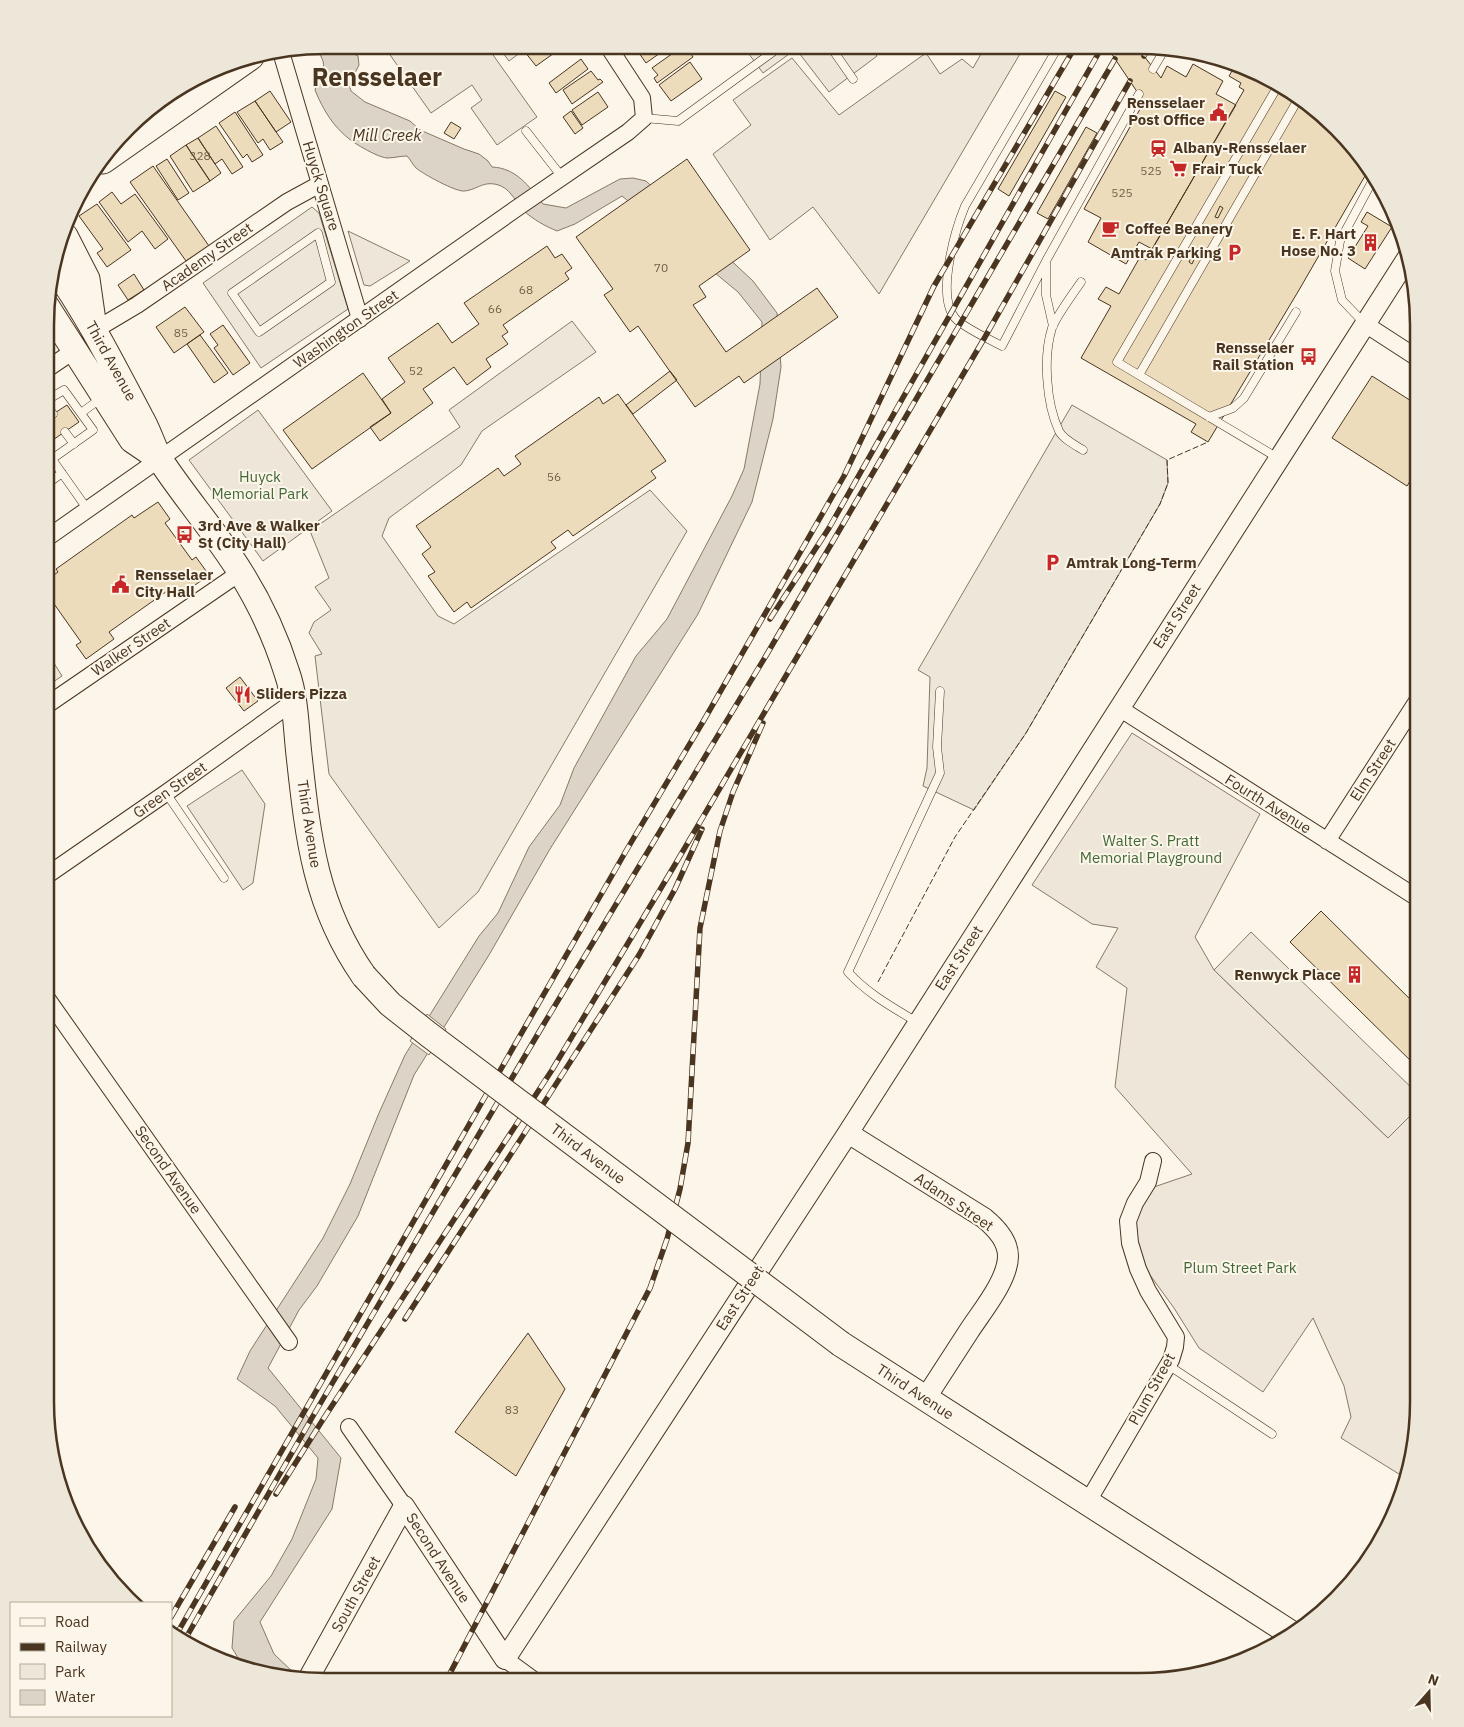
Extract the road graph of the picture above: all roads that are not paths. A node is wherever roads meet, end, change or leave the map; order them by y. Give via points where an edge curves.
1 (613, 54) edge
2 (770, 54) edge
3 (836, 54) edge
4 (1054, 54) edge
5 (1162, 55) edge
6 (283, 57) edge
7 (234, 69) edge
8 (1153, 69) dead end
9 (853, 79) dead end
10 (1275, 90) edge
11 (1139, 94) dead end
12 (1296, 103) edge
13 (644, 118) junction
14 (526, 131) dead end
15 (118, 149) edge
16 (562, 177) junction
17 (320, 184) junction
18 (1371, 184) edge
19 (67, 240) edge
20 (340, 250) junction
21 (325, 260) junction
22 (1046, 261) junction
23 (1403, 265) edge
24 (59, 275) edge
25 (1081, 282) dead end
26 (1296, 312) dead end
27 (54, 318) edge
28 (360, 319) junction
29 (1365, 324) junction
30 (1053, 326) junction
31 (95, 330) junction
32 (75, 350) junction
33 (1410, 353) edge
34 (54, 364) edge
35 (1138, 375) junction
36 (54, 396) edge
37 (104, 396) junction
38 (81, 413) junction
39 (1209, 417) junction
40 (65, 432) dead end
41 (74, 444) junction
42 (1083, 450) dead end
43 (54, 459) edge
44 (160, 459) junction
45 (1279, 459) junction
46 (54, 463) edge
47 (62, 473) junction
48 (54, 479) edge
49 (88, 510) junction
50 (54, 533) edge
51 (241, 572) junction
52 (940, 692) dead end
53 (54, 700) edge
54 (293, 702) junction
55 (1118, 708) junction
56 (1410, 712) edge
57 (166, 793) junction
58 (1327, 841) junction
59 (54, 870) edge
60 (224, 878) dead end
61 (1410, 893) edge
62 (54, 1009) edge
63 (918, 1022) junction
64 (848, 1133) junction
65 (1153, 1161) dead end
66 (290, 1342) dead end
67 (1168, 1365) junction
68 (926, 1399) junction
69 (349, 1427) dead end
70 (1272, 1434) dead end
71 (1087, 1503) junction
72 (404, 1506) junction
73 (1286, 1630) edge
74 (505, 1659) junction
75 (311, 1673) edge
76 (524, 1673) edge

1 - 13 street via 642,98
2 - 13 lane via 678,121
3 - 9 lane
4 - 22 lane via 960,217 948,276 949,307 955,318 1002,346
5 - 8 lane
6 - 17 street, Huyck Square
7 - 15 main road
10 - 35 lane via 1118,362
11 - 22 lane
12 - 35 lane
13 - 16 street, Washington Street
14 - 16 lane
16 - 28 street, Washington Street
17 - 20 street, Huyck Square
17 - 31 street, Academy Street via 287,202
18 - 29 lane via 1340,241 1335,271 1342,300
19 - 31 main road via 87,279
20 - 21 lane
20 - 28 street, Huyck Square
21 - 21 lane via 318,233 232,293 259,332 331,282
22 - 30 lane via 1046,295
23 - 29 street, East Street
24 - 31 main road, Third Avenue
25 - 30 lane
26 - 39 lane via 1244,398 1233,408
27 - 32 main road, Third Avenue
28 - 44 street, Washington Street
29 - 33 street
29 - 45 street, East Street
30 - 42 lane via 1047,370 1050,401 1059,432
31 - 44 main road, Third Avenue
32 - 34 street
32 - 37 main road, Third Avenue
35 - 39 lane
36 - 38 lane via 64,390
37 - 38 lane
37 - 44 main road, Third Avenue via 132,440
38 - 41 lane via 93,430
39 - 45 lane
40 - 41 lane
41 - 43 lane
44 - 49 street, Washington Street
44 - 51 main road, Third Avenue
45 - 55 street, East Street
46 - 47 lane
47 - 48 lane
47 - 49 lane
49 - 50 street, Washington Street
51 - 53 street, Walker Street
51 - 54 main road, Third Avenue via 271,630 288,677
52 - 63 lane via 937,747 940,773 848,972 874,996
54 - 57 street, Green Street
54 - 68 main road, Third Avenue, bridge via 314,863 337,931 364,976 390,1004 428,1034 841,1344
55 - 58 street, Fourth Avenue
55 - 63 street, East Street
56 - 58 street, Elm Street
57 - 59 street, Green Street
57 - 60 lane
58 - 61 street, Fourth Avenue
62 - 66 street, Second Avenue
63 - 64 street, East Street
64 - 68 street, Adams Street via 984,1218 994,1226 1006,1246 1006,1266 996,1289
64 - 74 street, East Street
65 - 67 street, Plum Street via 1148,1182 1128,1221 1130,1243 1138,1269 1176,1337 1176,1347
67 - 70 lane
67 - 71 street, Plum Street
68 - 71 main road, Third Avenue
69 - 72 street, Second Avenue
71 - 73 main road, Third Avenue
72 - 74 street, Second Avenue
72 - 75 street, South Street
74 - 76 street, Second Avenue

